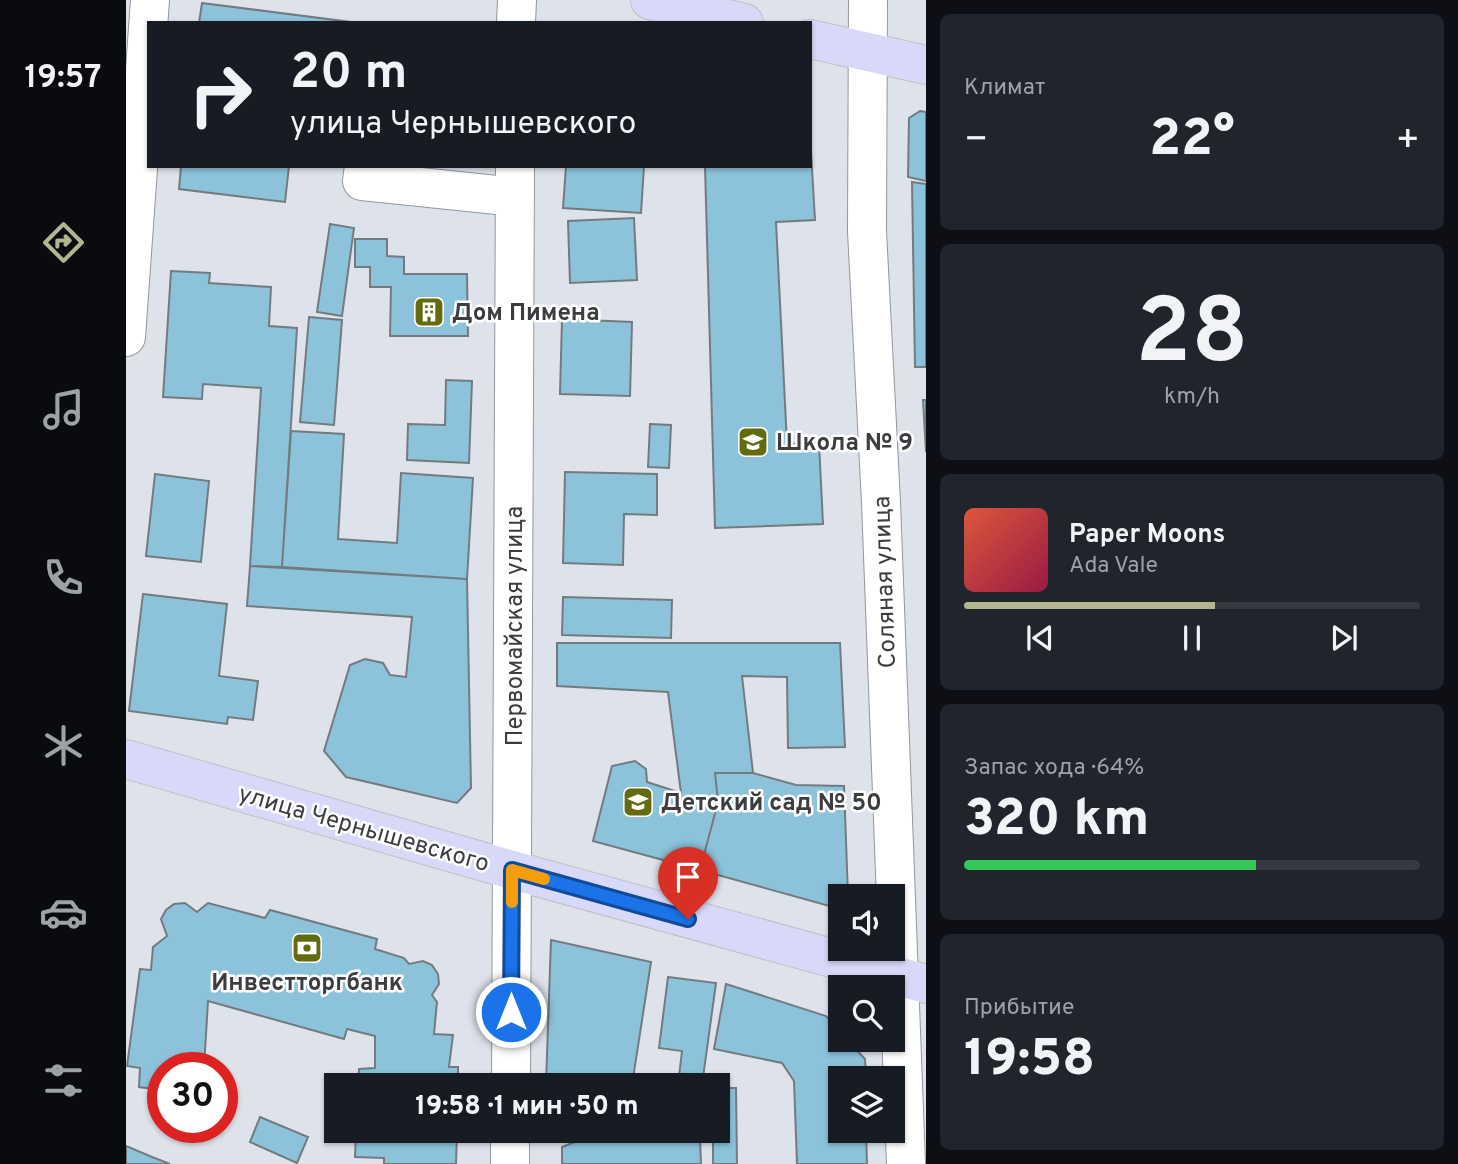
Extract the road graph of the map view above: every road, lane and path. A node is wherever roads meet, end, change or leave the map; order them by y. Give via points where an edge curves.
1 (150, 0) edge
2 (517, 0) edge
3 (650, 0) edge
4 (868, 0) edge
5 (149, 21) edge
6 (516, 21) edge
7 (736, 21) edge
8 (812, 39) edge
9 (147, 42) edge
10 (867, 52) junction
11 (926, 65) edge
12 (364, 168) edge
13 (515, 182) edge
14 (126, 337) edge
15 (126, 759) edge
16 (512, 870) junction
17 (913, 981) edge
18 (511, 1073) edge
19 (510, 1143) edge
20 (510, 1164) edge
21 (906, 1164) edge

1 - 5 street
2 - 6 street
3 - 7 main road
4 - 10 street, Соляная улица
8 - 10 main road
9 - 14 street
10 - 11 main road
10 - 17 street, Соляная улица via 867,232
12 - 13 street via 362,181
13 - 16 street, Первомайская улица
15 - 16 main road, улица Чернышевского
16 - 17 main road, улица Чернышевского
16 - 18 street, Первомайская улица
17 - 21 street, Соляная улица
19 - 20 street

